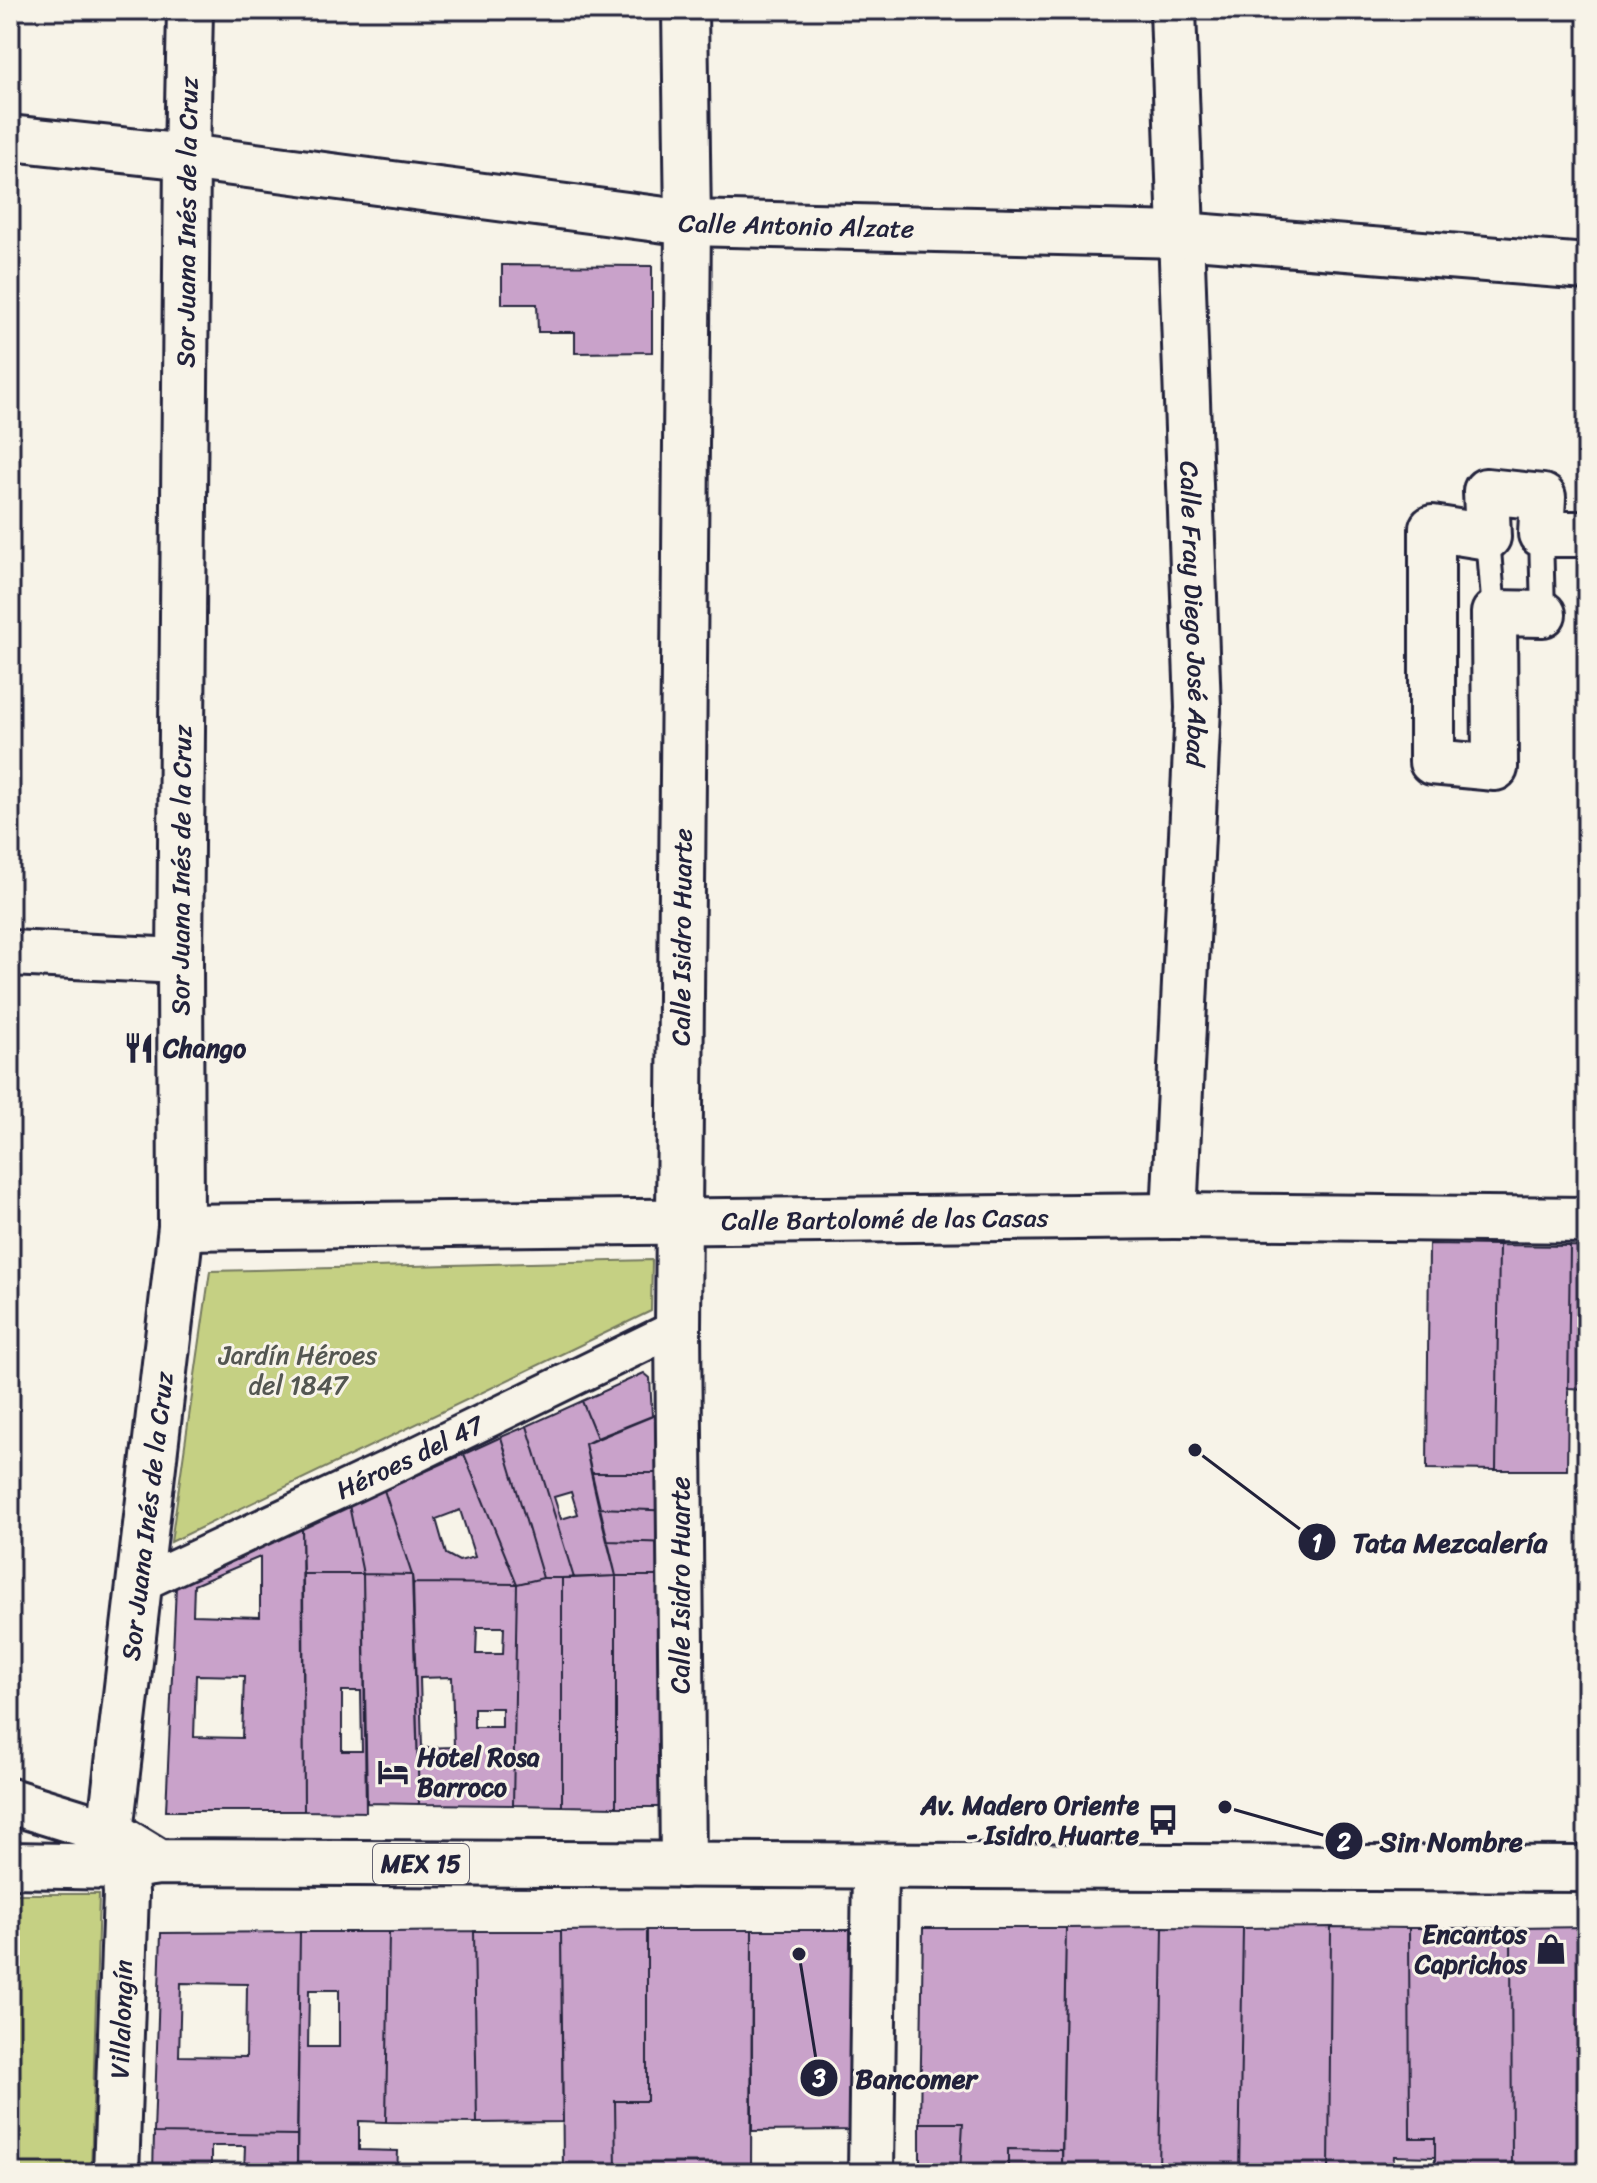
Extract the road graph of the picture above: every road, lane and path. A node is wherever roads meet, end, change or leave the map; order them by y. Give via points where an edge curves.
1 (190, 10) edge
2 (685, 10) edge
3 (1173, 10) edge
4 (10, 138) edge
5 (187, 157) junction
6 (688, 223) junction
7 (1181, 235) junction
8 (1587, 267) edge
9 (1541, 534) junction
10 (1587, 534) edge
11 (1488, 537) junction
12 (1494, 613) junction
13 (1543, 614) joint
14 (10, 953) edge
15 (180, 961) junction
16 (1174, 1216) junction
17 (680, 1220) junction
18 (1587, 1220) edge
19 (181, 1227) junction
20 (678, 1327) junction
21 (140, 1584) junction
22 (10, 1801) edge
23 (131, 1854) junction
24 (10, 1865) edge
25 (683, 1865) junction
26 (875, 1866) junction
27 (1587, 1869) edge
28 (116, 2173) edge
29 (871, 2173) edge

1 - 5 street, Sor Juana Inés de la Cruz
2 - 6 street, Calle Isidro Huarte
3 - 7 street, Calle Fray Diego José Abad
4 - 5 street, Calle Antonio Alzate
5 - 6 street, Calle Antonio Alzate
5 - 15 street, Sor Juana Inés de la Cruz
6 - 7 street, Calle Antonio Alzate
6 - 17 street, Calle Isidro Huarte
7 - 8 street, Calle Antonio Alzate
7 - 16 street, Calle Fray Diego José Abad via 1198,708
9 - 10 street
9 - 11 street via 1543,497 1486,491
9 - 13 lane
11 - 12 lane
11 - 12 street via 1432,528 1432,762 1495,768
12 - 13 street
14 - 15 street
15 - 19 street, Sor Juana Inés de la Cruz
16 - 17 street, Calle Bartolomé de las Casas
16 - 18 street, Calle Bartolomé de las Casas
17 - 19 street, Calle Bartolomé de las Casas
17 - 20 street, Calle Isidro Huarte
19 - 21 street, Sor Juana Inés de la Cruz
20 - 21 street, Héroes del 47
20 - 25 street, Calle Isidro Huarte
21 - 23 street, Sor Juana Inés de la Cruz
22 - 23 street, MEX 15
23 - 24 street, MEX 15
23 - 25 street, MEX 15
23 - 28 street, Villalongín
25 - 26 street, MEX 15
26 - 27 street, MEX 15
26 - 29 street

